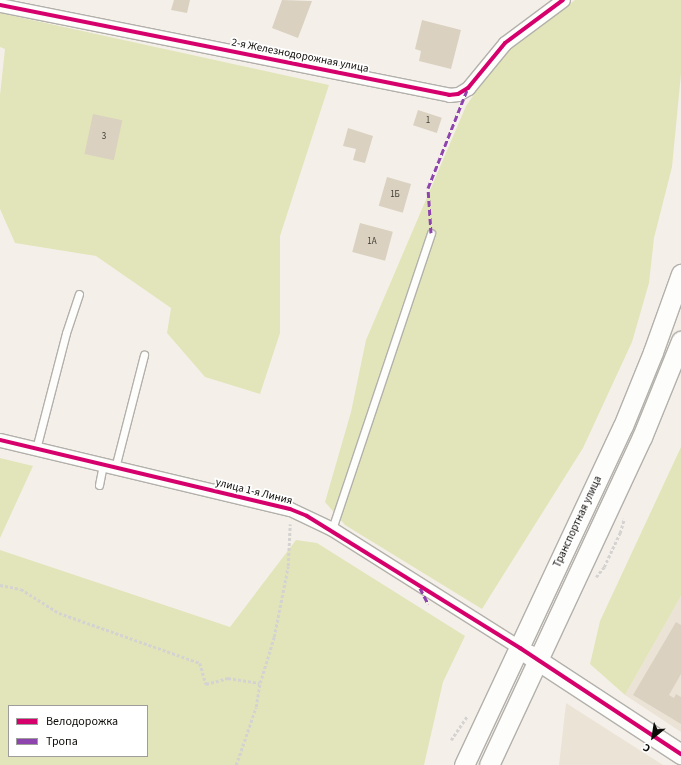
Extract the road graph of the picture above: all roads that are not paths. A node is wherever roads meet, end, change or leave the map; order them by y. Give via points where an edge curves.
1 (563, 0) edge
2 (0, 5) edge
3 (431, 232) dead end
4 (681, 274) edge
5 (79, 294) dead end
6 (681, 342) edge
7 (144, 355) dead end
8 (0, 440) edge
9 (36, 449) junction
10 (109, 466) junction
11 (99, 485) dead end
12 (332, 529) junction
13 (520, 648) junction
14 (538, 660) junction
15 (681, 754) edge
16 (464, 765) edge
17 (489, 765) edge

1 - 2 street, 2-я Железнодорожная улица via 506,42 468,88 458,94 449,95
3 - 12 lane
4 - 13 street, Транспортная улица via 653,352 622,426
5 - 9 lane via 66,333
6 - 14 street, Транспортная улица via 642,437
7 - 10 lane
8 - 9 street, улица 1-я Линия
9 - 10 street, улица 1-я Линия
10 - 11 lane
10 - 12 street, улица 1-я Линия via 290,509
12 - 13 street, улица 1-я Линия
13 - 14 street
13 - 16 street, Транспортная улица
14 - 15 street
14 - 17 street, Транспортная улица

